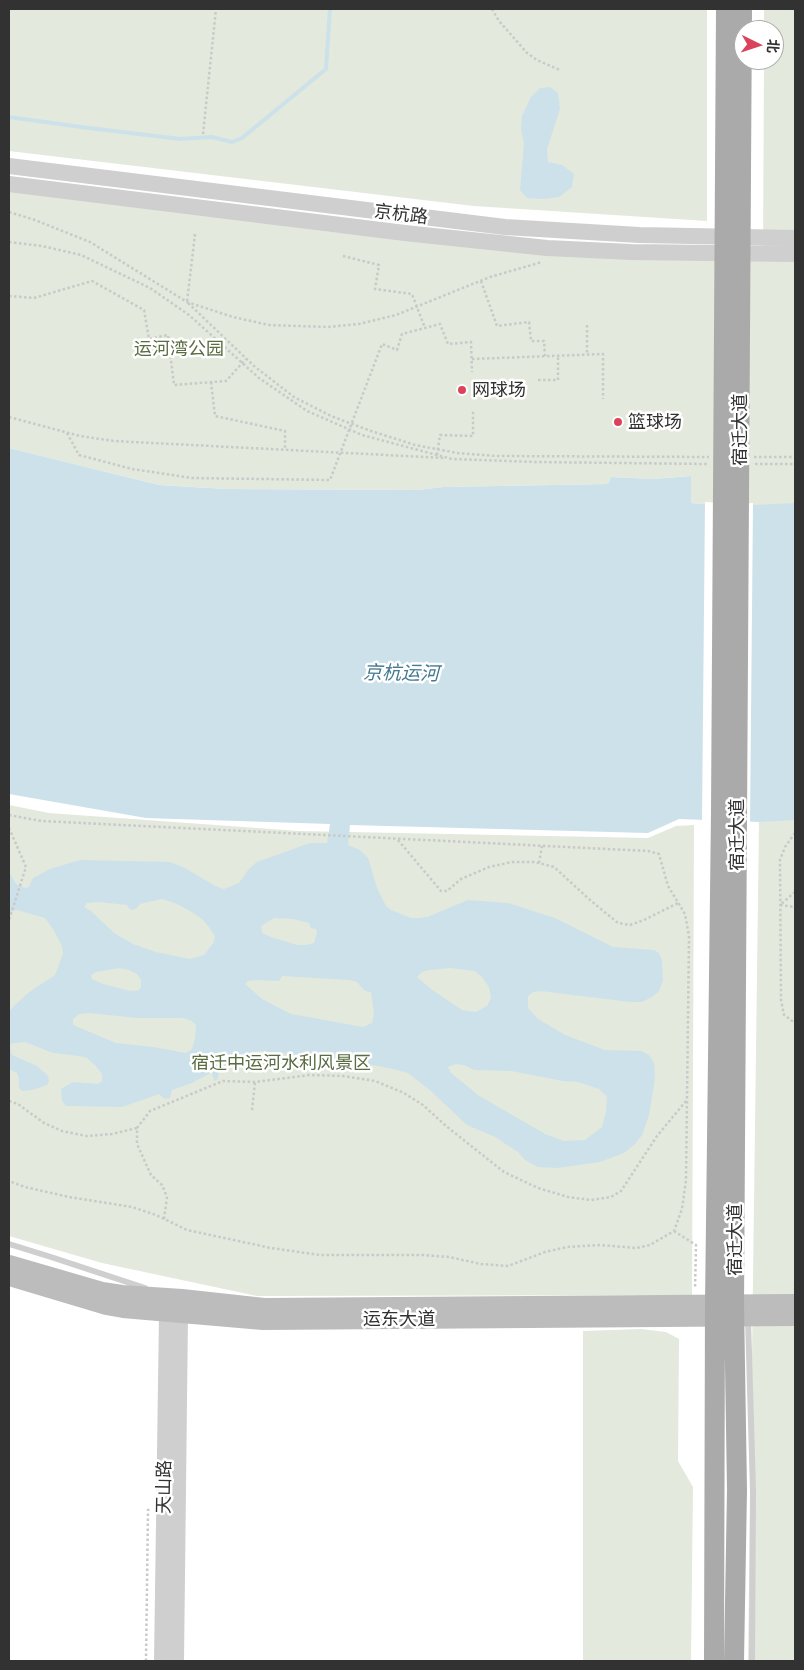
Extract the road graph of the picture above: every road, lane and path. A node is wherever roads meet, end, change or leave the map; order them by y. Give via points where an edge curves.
1 (216, 9) edge
2 (492, 9) edge
3 (726, 9) edge
4 (742, 9) edge
5 (560, 70) dead end
6 (203, 134) dead end
7 (9, 166) edge
8 (9, 184) edge
9 (9, 212) edge
10 (195, 234) dead end
11 (795, 238) edge
12 (9, 242) edge
13 (795, 254) edge
14 (343, 256) dead end
15 (549, 260) dead end
16 (481, 281) junction
17 (9, 296) edge
18 (187, 302) junction
19 (418, 307) junction
20 (587, 325) dead end
21 (425, 328) junction
22 (587, 355) junction
23 (545, 356) junction
24 (558, 356) junction
25 (246, 359) junction
26 (472, 359) junction
27 (242, 363) junction
28 (472, 372) dead end
29 (538, 380) dead end
30 (210, 382) junction
31 (603, 400) dead end
32 (473, 410) dead end
33 (9, 417) edge
34 (351, 423) junction
35 (349, 430) junction
36 (67, 433) junction
37 (438, 449) junction
38 (285, 450) junction
39 (340, 453) junction
40 (437, 455) junction
41 (715, 457) dead end
42 (745, 457) dead end
43 (795, 457) edge
44 (452, 459) junction
45 (716, 464) dead end
46 (755, 464) dead end
47 (795, 464) edge
48 (9, 815) edge
49 (9, 828) edge
50 (795, 833) edge
51 (398, 839) junction
52 (542, 846) junction
53 (539, 863) junction
54 (795, 892) edge
55 (678, 903) junction
56 (780, 905) junction
57 (795, 907) edge
58 (9, 920) edge
59 (795, 1023) edge
60 (255, 1082) junction
61 (687, 1100) junction
62 (9, 1101) edge
63 (252, 1110) dead end
64 (137, 1128) junction
65 (9, 1181) edge
66 (164, 1219) junction
67 (674, 1231) junction
68 (9, 1244) edge
69 (9, 1264) edge
70 (9, 1277) edge
71 (795, 1304) edge
72 (173, 1309) junction
73 (724, 1310) junction
74 (795, 1317) edge
75 (162, 1661) edge
76 (176, 1661) edge
77 (714, 1661) edge
78 (734, 1661) edge
79 (752, 1661) edge

1 - 6 path
2 - 5 path via 526,53
3 - 73 main road, 宿迁大道, bridge via 721,812
4 - 73 main road, 宿迁大道, bridge
7 - 11 street, 京杭路 via 505,227 639,235
8 - 13 street, 京杭路 via 547,248
9 - 18 path via 90,242
10 - 18 path
12 - 27 path via 81,255 150,288 189,315
14 - 19 path via 379,265 375,289 412,294
15 - 16 path
16 - 19 path
16 - 23 path via 497,326 529,322 531,341 544,341
17 - 30 path via 34,298 92,281 144,310 149,338 168,335 174,385
18 - 19 path via 232,317 294,327 359,324
18 - 25 path
19 - 21 path
20 - 22 path
21 - 26 path via 440,324 448,344 471,342
21 - 34 path via 402,334 397,350 382,344
22 - 24 path
22 - 31 path via 603,354
23 - 24 path
23 - 26 path
24 - 29 path via 558,380
25 - 27 path
25 - 34 path via 294,396
26 - 28 path
27 - 30 path via 226,381
27 - 35 path via 306,411
30 - 38 path via 215,416 285,431
32 - 37 path via 473,436 440,435
33 - 36 path
34 - 35 path
34 - 37 path via 415,445
35 - 39 path
35 - 40 path
36 - 38 path via 114,441
36 - 39 path via 79,454 132,470 192,478 330,480
37 - 40 path
37 - 41 path via 496,456
38 - 39 path
39 - 44 path
40 - 44 path
42 - 43 path
44 - 45 path
46 - 47 path
48 - 51 path via 41,821
49 - 58 path via 26,867
50 - 56 path via 780,860
51 - 52 path
51 - 53 path via 441,891 447,891 461,879 489,867 512,862
52 - 53 path
52 - 55 path via 659,854 668,886
53 - 55 path via 554,867 618,923 630,925
54 - 56 path
55 - 61 path via 689,936
56 - 57 path
56 - 59 path via 780,1000 784,1015
60 - 61 path via 310,1075 375,1081 404,1093 423,1106 504,1172 568,1198 591,1200 611,1197 621,1191 657,1136
60 - 63 path
60 - 64 path via 224,1081 150,1111
61 - 67 path via 686,1180 682,1210
62 - 64 path via 62,1131 87,1136
64 - 66 path via 137,1144 151,1175 162,1185 167,1197
65 - 66 path via 69,1197 132,1208
66 - 67 path via 187,1230 280,1250 320,1255 423,1255 508,1266 567,1248 600,1245 636,1248 650,1245
67 - 73 path via 696,1245
68 - 72 lane via 50,1257
69 - 72 main road, 运东大道
70 - 72 main road, 运东大道 via 106,1306
71 - 73 main road, 运东大道
72 - 73 main road, 运东大道
72 - 73 main road, 运东大道 via 263,1320
72 - 75 street, 天山路
72 - 76 street, 天山路
73 - 74 main road, 运东大道
73 - 77 main road, 宿迁大道
73 - 78 main road, 宿迁大道 via 737,1490
73 - 79 lane via 753,1491

